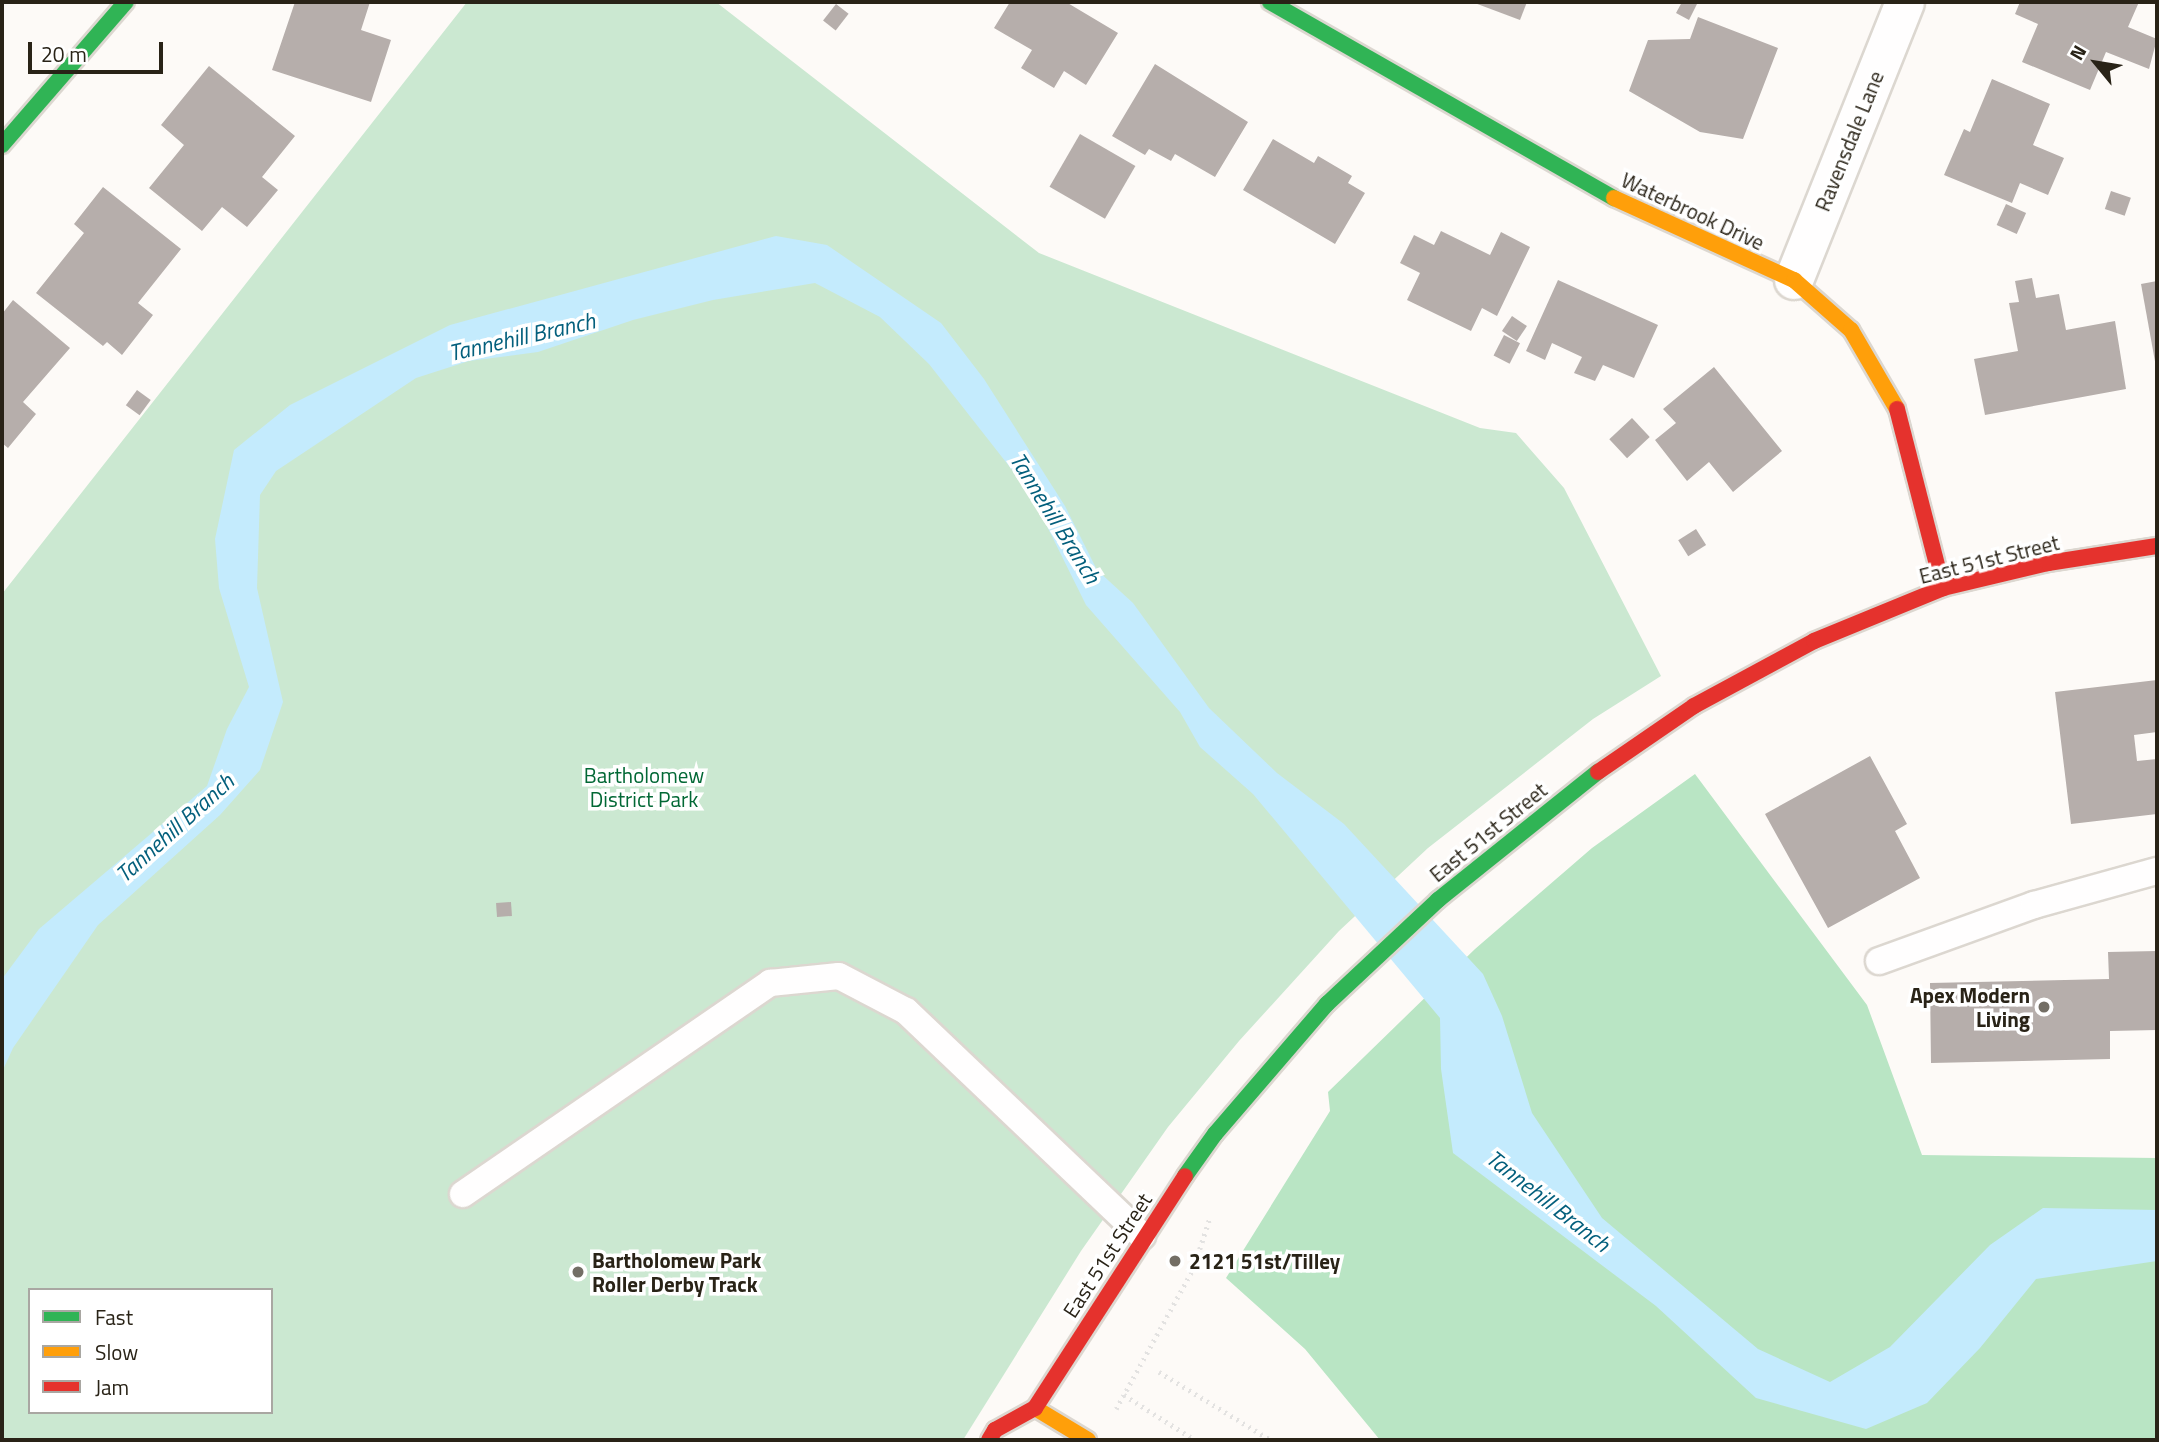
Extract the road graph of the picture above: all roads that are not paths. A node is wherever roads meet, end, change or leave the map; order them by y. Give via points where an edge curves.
1 (126, 2) edge
2 (1270, 2) edge
3 (1905, 2) edge
4 (2, 145) edge
5 (1794, 280) junction
6 (2157, 546) edge
7 (1943, 588) junction
8 (2157, 871) edge
9 (1879, 961) dead end
10 (463, 1194) dead end
11 (1142, 1236) junction
12 (1035, 1408) junction
13 (1034, 1429) dead end
14 (989, 1440) edge
15 (1088, 1440) edge

1 - 4 main road
2 - 5 main road, Waterbrook Drive via 1584,184
3 - 5 street, Ravensdale Lane
5 - 7 main road, Waterbrook Drive via 1851,330 1897,409
6 - 7 main road, East 51st Street via 2048,563
7 - 11 main road, East 51st Street via 1814,641 1694,706 1578,786 1438,900 1353,977 1234,1109
8 - 9 lane via 2034,905
10 - 11 lane via 770,983 839,976 906,1011
11 - 12 main road, East 51st Street
12 - 13 main road, East 51st Street
12 - 14 main road, East 51st Street via 995,1430
12 - 15 main road

